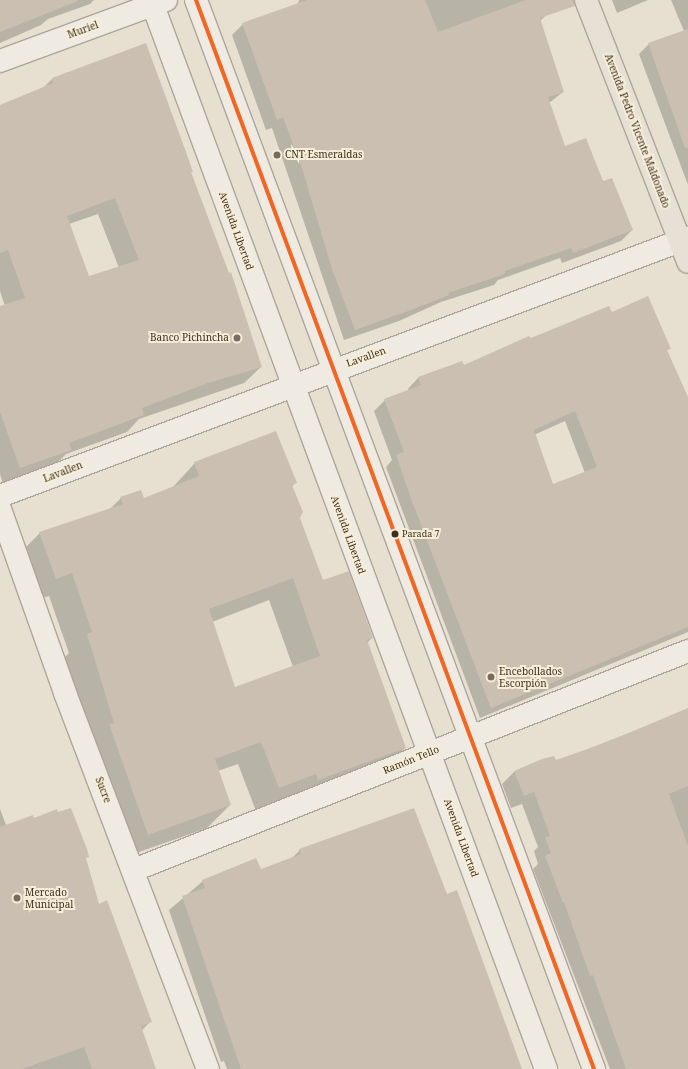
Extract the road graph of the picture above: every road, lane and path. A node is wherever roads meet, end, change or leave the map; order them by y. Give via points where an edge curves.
1 (196, 0) edge
2 (586, 0) edge
3 (157, 2) edge
4 (0, 61) edge
5 (684, 240) edge
6 (688, 262) edge
7 (334, 369) junction
8 (293, 384) junction
9 (0, 496) edge
10 (0, 509) edge
11 (688, 651) edge
12 (471, 737) junction
13 (429, 753) junction
14 (134, 870) junction
15 (208, 1069) edge
16 (546, 1069) edge
17 (594, 1069) edge

1 - 7 street
2 - 5 main road, Avenida Pedro Vicente Maldonado
3 - 4 street, Muriel
3 - 8 street, Avenida Libertad
5 - 6 main road, Avenida Pedro Vicente Maldonado
5 - 7 street, Lavallen
7 - 8 street, Lavallen
7 - 12 street
8 - 9 street, Lavallen
8 - 13 street, Avenida Libertad
10 - 14 street, Sucre via 65,693
11 - 12 street, Ramón Tello
12 - 13 street, Ramón Tello
12 - 17 street
13 - 14 street, Ramón Tello
13 - 16 street, Avenida Libertad
14 - 15 street, Sucre

